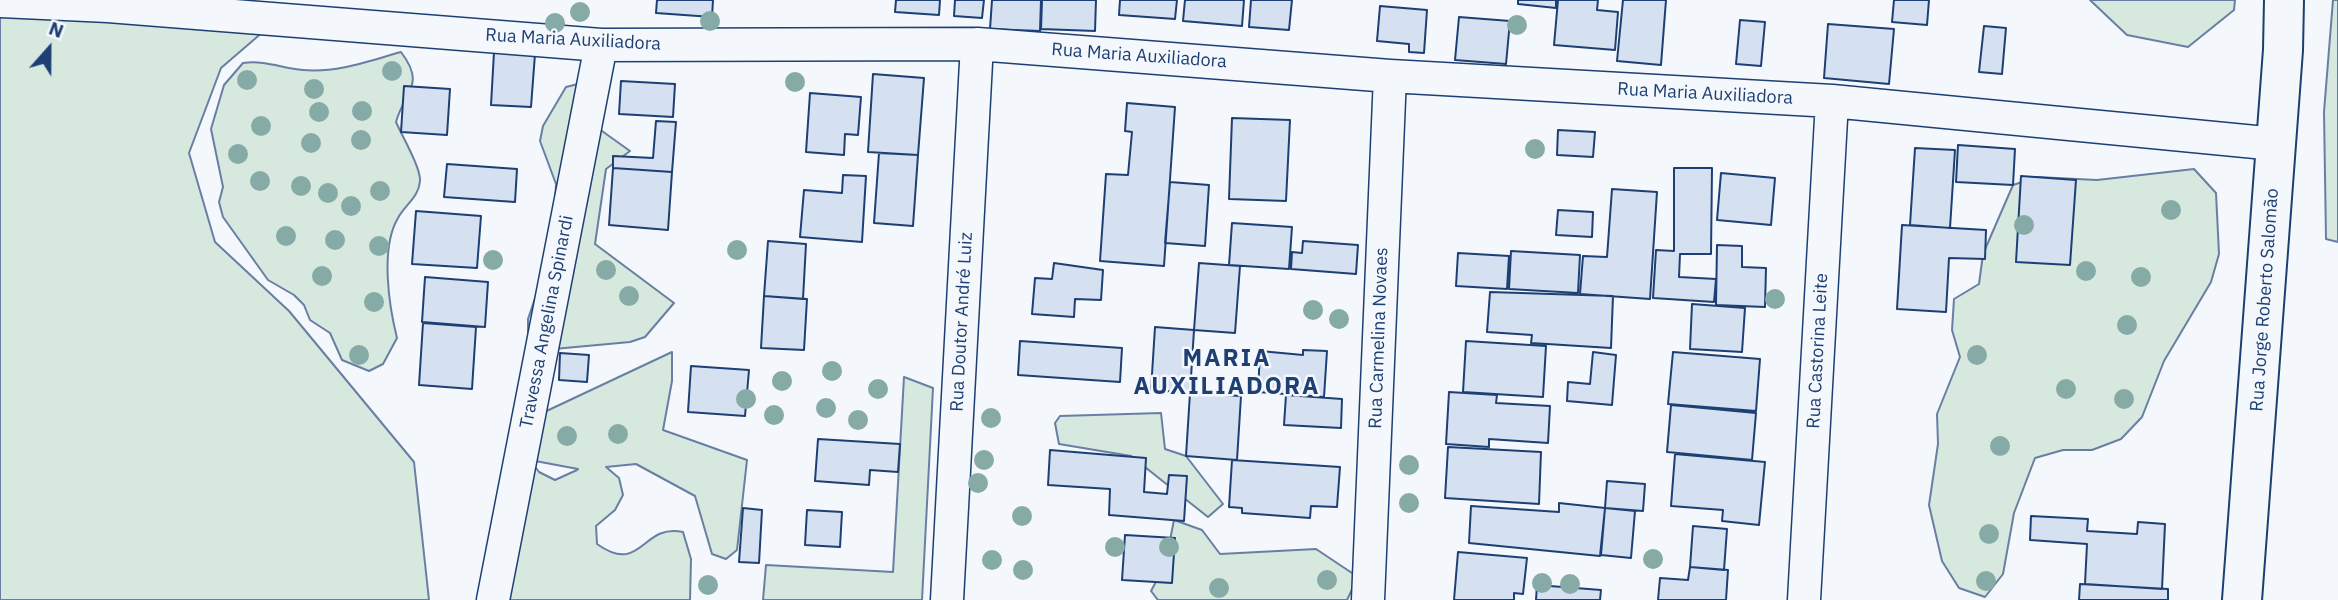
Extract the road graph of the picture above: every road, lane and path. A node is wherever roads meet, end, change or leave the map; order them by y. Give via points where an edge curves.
1 (2284, 0) edge
2 (0, 1) edge
3 (977, 44) junction
4 (601, 45) junction
5 (1390, 76) junction
6 (1832, 102) junction
7 (2276, 144) junction
8 (493, 600) edge
9 (947, 600) edge
10 (1368, 600) edge
11 (1804, 600) edge
12 (2242, 600) edge

1 - 7 main road, Rua Jorge Roberto Salomão
2 - 4 street, Rua Maria Auxiliadora
3 - 4 street, Rua Maria Auxiliadora
3 - 5 street, Rua Maria Auxiliadora
3 - 9 street, Rua Doutor André Luiz
4 - 8 street, Travessa Angelina Spinardi
5 - 6 street, Rua Maria Auxiliadora
5 - 10 street, Rua Carmelina Novaes
6 - 7 street, Rua Maria Auxiliadora
6 - 11 street, Rua Castorina Leite
7 - 12 main road, Rua Jorge Roberto Salomão

